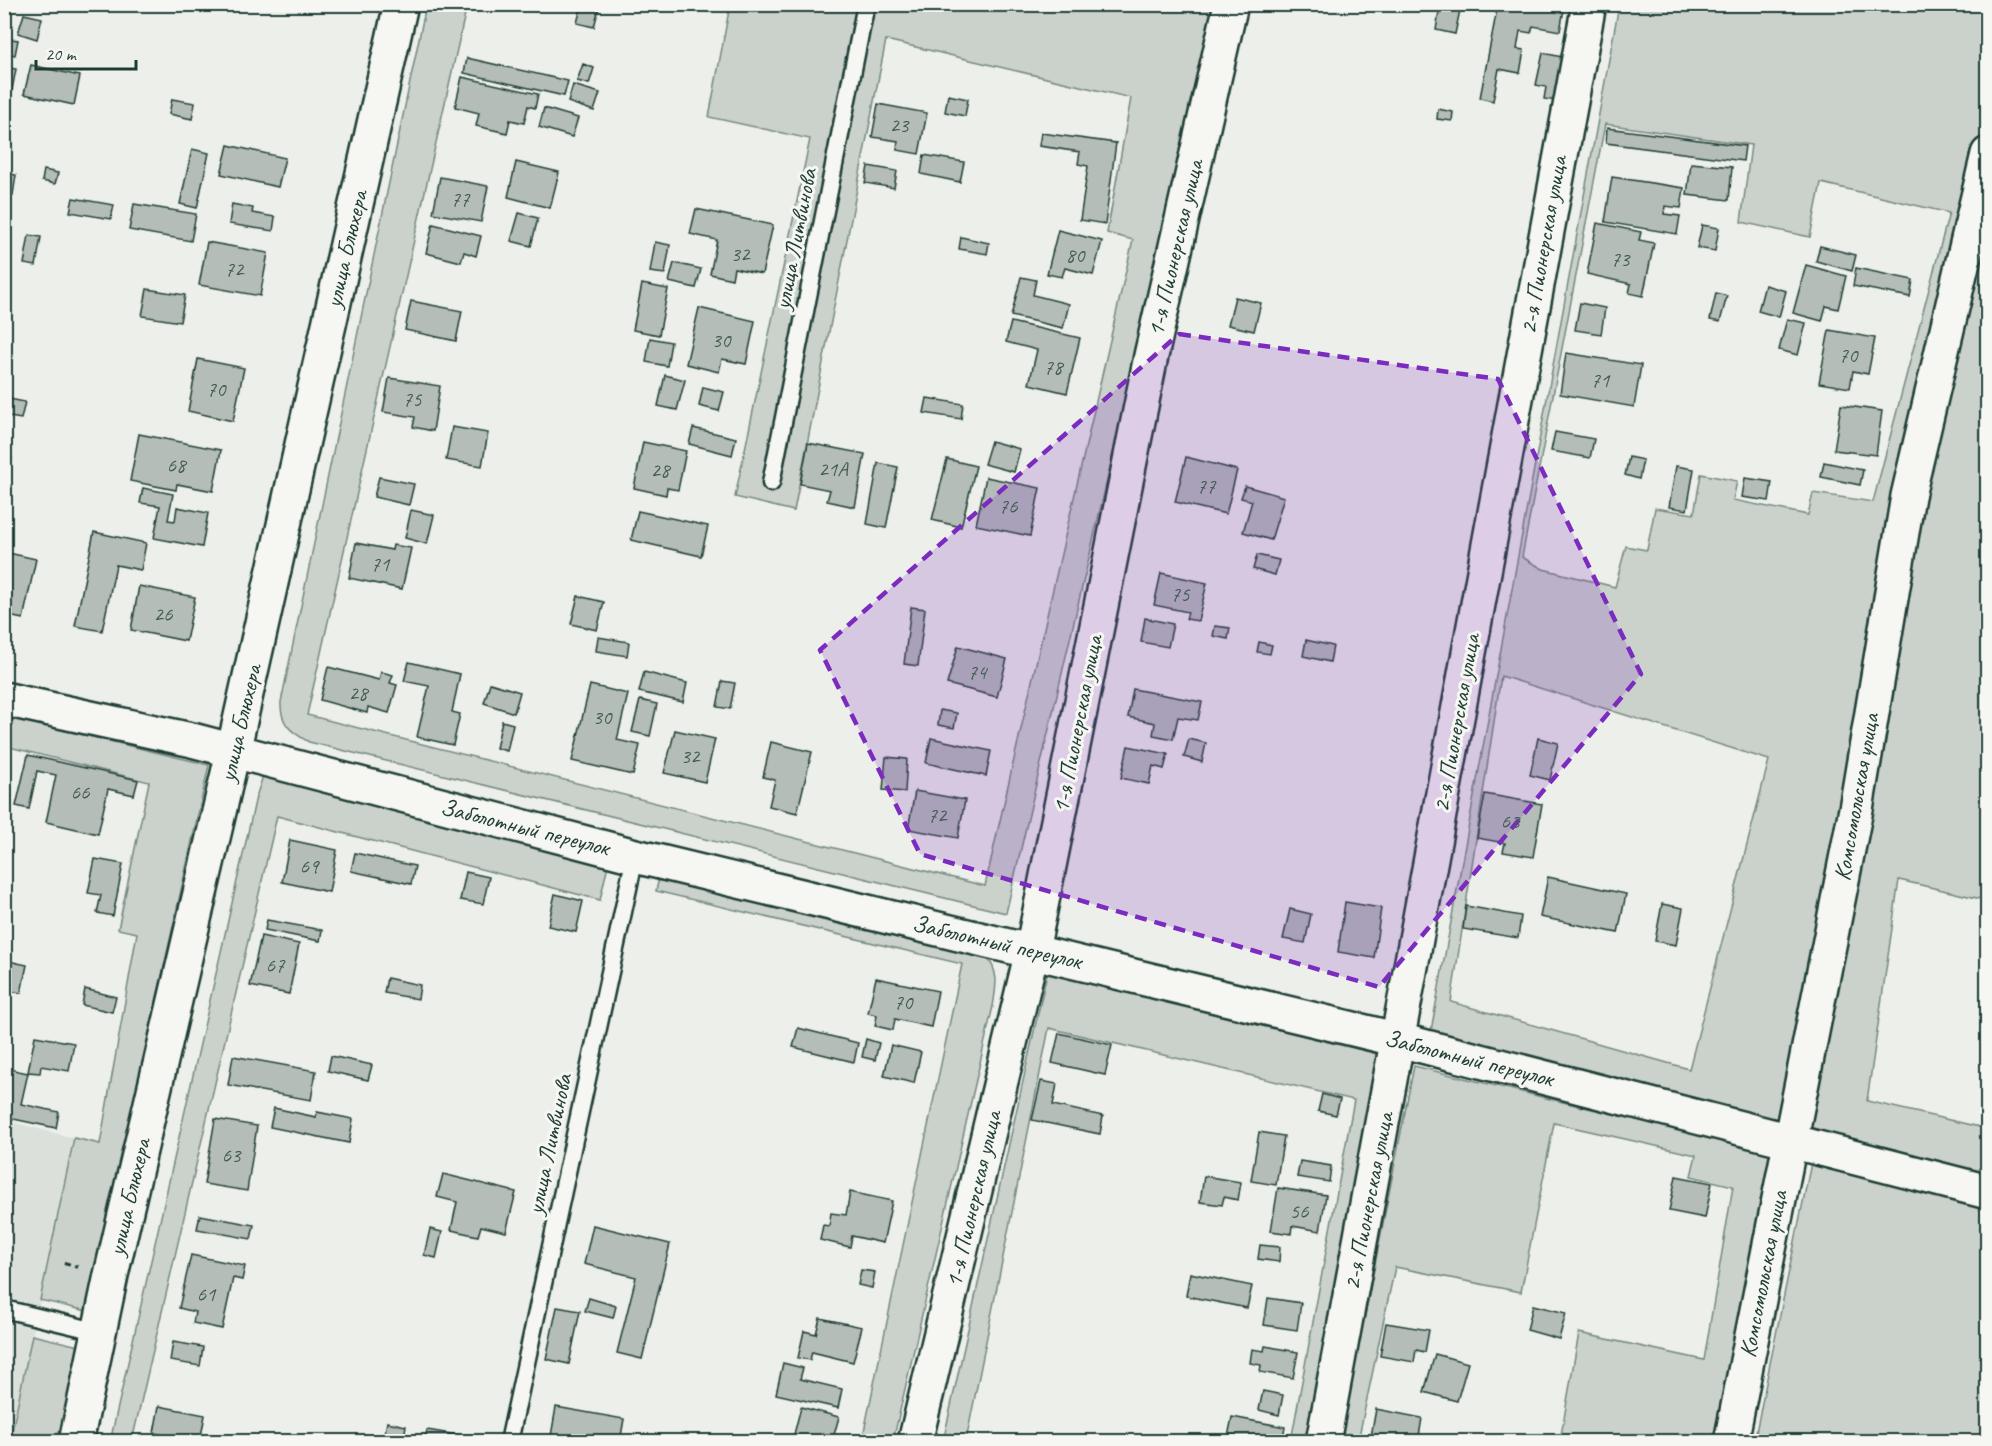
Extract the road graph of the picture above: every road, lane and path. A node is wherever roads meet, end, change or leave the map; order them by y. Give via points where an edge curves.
1 (401, 4) edge
2 (866, 4) edge
3 (1231, 4) edge
4 (1589, 4) edge
5 (1988, 154) edge
6 (771, 483) dead end
7 (4, 699) edge
8 (234, 752) junction
9 (635, 856) junction
10 (1032, 951) junction
11 (1399, 1040) junction
12 (1789, 1141) junction
13 (1988, 1192) edge
14 (4, 1309) edge
15 (100, 1332) junction
16 (76, 1442) edge
17 (509, 1442) edge
18 (915, 1442) edge
19 (1323, 1442) edge
20 (1731, 1442) edge

1 - 8 street, улица Блюхера
2 - 6 lane, улица Литвинова
3 - 10 street, 1-я Пионерская улица via 1151,356
4 - 11 street, 2-я Пионерская улица
5 - 12 street, Комсомольская улица via 1908,496 1856,809
7 - 8 street, Заболотный переулок
8 - 9 street, Заболотный переулок
8 - 15 street, улица Блюхера
9 - 10 street, Заболотный переулок
9 - 17 lane, улица Литвинова
10 - 11 street, Заболотный переулок
10 - 18 street, 1-я Пионерская улица
11 - 12 street, Заболотный переулок
11 - 19 street, 2-я Пионерская улица
12 - 13 street, Заболотный переулок
12 - 20 street, Комсомольская улица
14 - 15 lane
15 - 16 street, улица Блюхера

